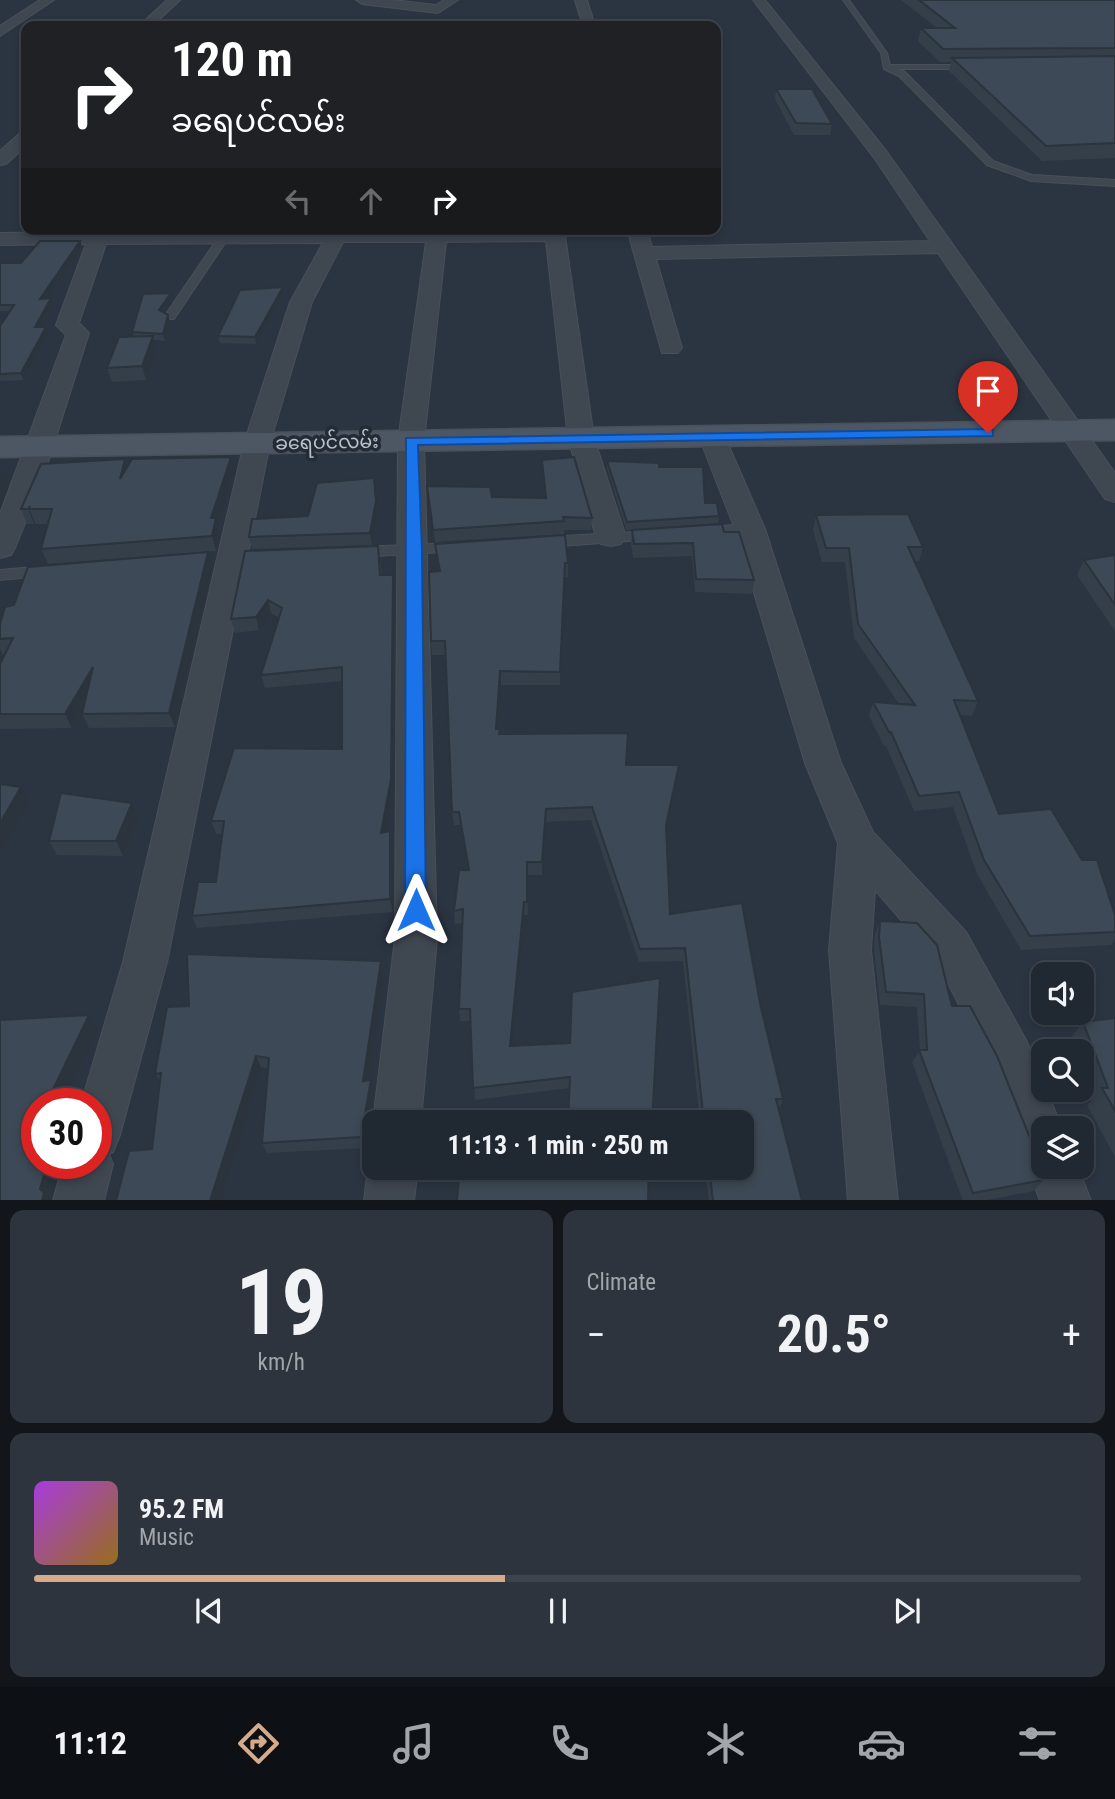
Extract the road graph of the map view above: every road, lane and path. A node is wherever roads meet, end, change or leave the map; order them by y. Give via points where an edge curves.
1 (48, 0) edge
2 (174, 0) edge
3 (362, 0) edge
4 (452, 0) edge
5 (581, 0) edge
6 (760, 0) edge
7 (845, 0) edge
8 (438, 9) junction
9 (151, 21) edge
10 (446, 21) edge
11 (587, 21) edge
12 (0, 32) edge
13 (981, 66) edge
14 (887, 67) junction
15 (21, 141) edge
16 (0, 160) edge
17 (1115, 183) edge
18 (82, 235) edge
19 (102, 235) edge
20 (207, 235) edge
21 (270, 235) edge
22 (337, 235) edge
23 (437, 235) edge
24 (555, 235) edge
25 (639, 235) edge
26 (224, 237) junction
27 (0, 239) edge
28 (942, 247) junction
29 (645, 253) junction
30 (170, 317) edge
31 (670, 348) dead end
32 (1115, 430) edge
33 (1071, 432) junction
34 (712, 437) junction
35 (581, 438) junction
36 (411, 441) junction
37 (257, 443) junction
38 (40, 446) junction
39 (0, 447) edge
40 (1115, 493) edge
41 (750, 529) junction
42 (695, 533) edge
43 (668, 535) edge
44 (611, 537) junction
45 (529, 543) edge
46 (474, 547) edge
47 (0, 548) edge
48 (414, 550) junction
49 (345, 553) edge
50 (69, 570) edge
51 (0, 575) edge
52 (858, 843) junction
53 (109, 1088) edge
54 (398, 1110) edge
55 (1033, 1116) edge
56 (84, 1179) edge
57 (1058, 1179) edge
58 (391, 1180) edge
59 (78, 1200) edge
60 (389, 1200) edge
61 (873, 1200) edge
62 (1066, 1200) edge

1 - 12 street
2 - 9 street
3 - 8 street
4 - 8 street
5 - 11 street
6 - 28 street via 881,156
7 - 14 lane via 884,53
8 - 10 street
13 - 14 lane
14 - 17 lane via 901,74 990,163 1031,178
15 - 16 street
18 - 27 street
19 - 38 street via 67,324 78,333
20 - 26 street
21 - 26 street
22 - 37 street via 301,302
23 - 36 street
24 - 35 street
25 - 29 street
26 - 30 lane
28 - 29 street
28 - 33 street
29 - 31 street
32 - 33 main road, ခရေပင်လမ်း
33 - 34 main road, ခရေပင်လမ်း
33 - 40 street
34 - 35 main road, ခရေပင်လမ်း
34 - 41 street
35 - 36 main road, ခရေပင်လမ်း
35 - 44 street
36 - 37 main road, ခရေပင်လမ်း
36 - 48 street
37 - 38 main road, ခရေပင်လမ်း
37 - 53 street via 145,962
38 - 39 main road, ခရေပင်လမ်း
38 - 47 street
41 - 42 lane
41 - 52 street via 823,763
43 - 44 lane
44 - 45 lane
46 - 48 lane
48 - 49 lane
48 - 54 street via 416,938
50 - 51 lane
52 - 55 street via 951,946 1010,1056
52 - 61 street via 850,950
56 - 59 street
57 - 62 street
58 - 60 street

